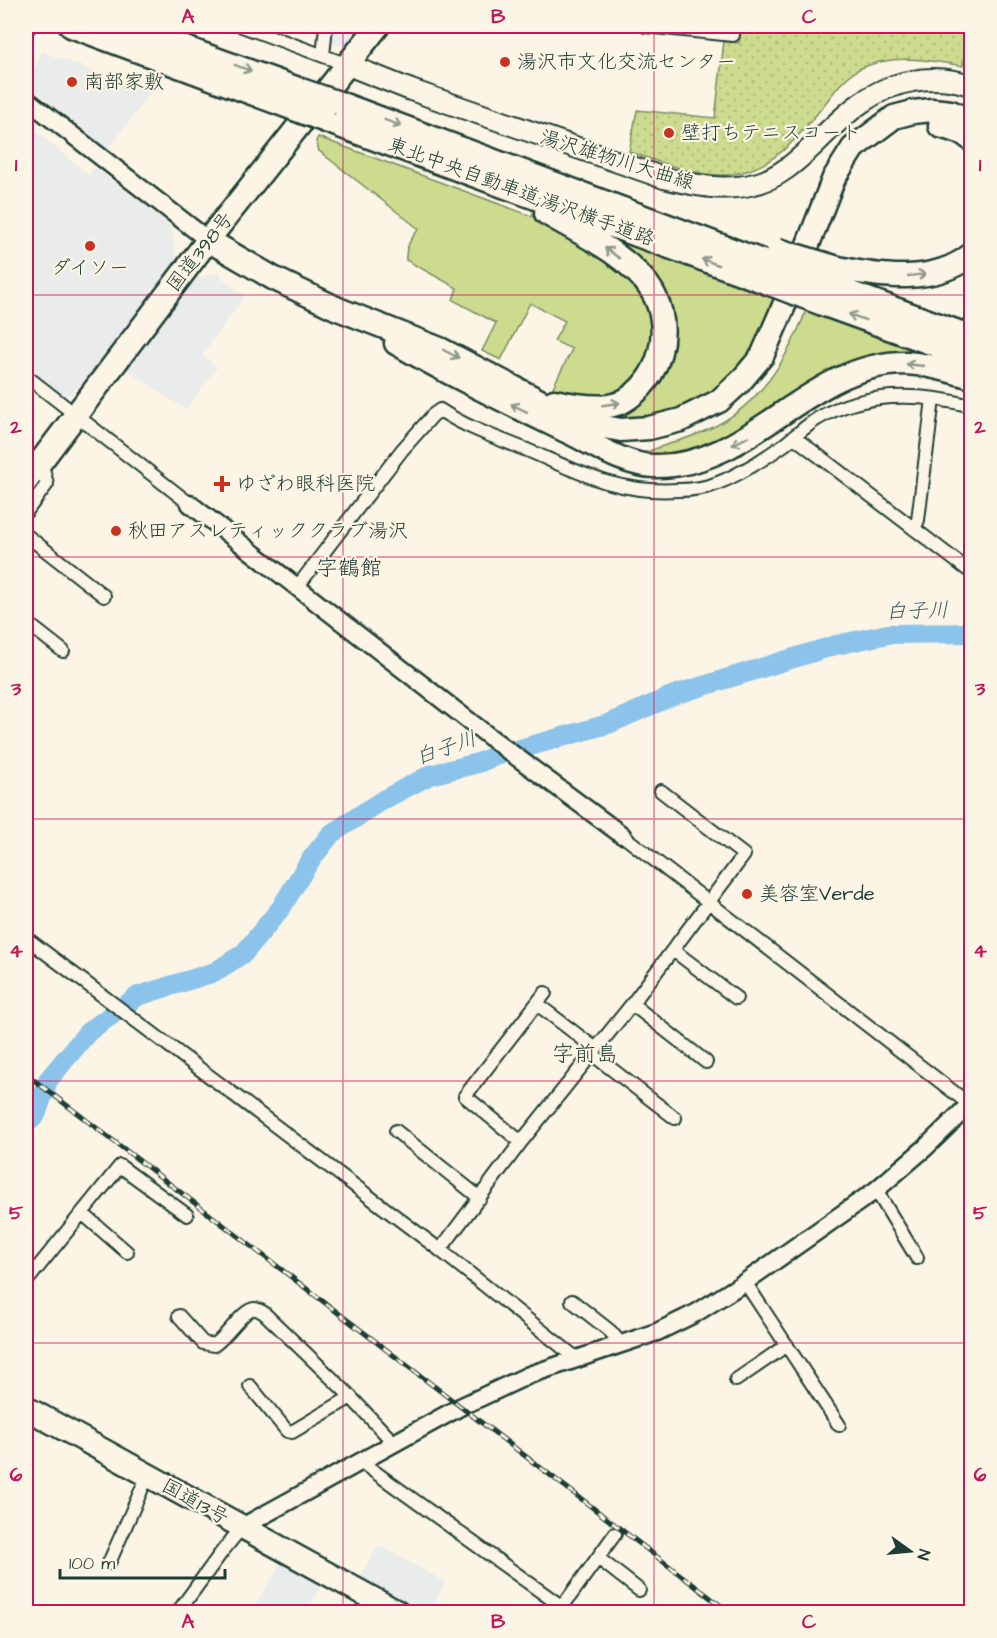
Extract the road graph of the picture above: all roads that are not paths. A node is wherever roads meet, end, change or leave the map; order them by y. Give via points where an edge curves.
1 (71, 26) edge
2 (125, 26) edge
3 (242, 26) edge
4 (326, 26) edge
5 (378, 26) edge
6 (645, 26) edge
7 (734, 26) edge
8 (323, 56) junction
9 (348, 65) junction
10 (972, 86) edge
11 (295, 98) junction
12 (26, 99) edge
13 (332, 112) junction
14 (972, 122) edge
15 (972, 140) edge
16 (494, 183) junction
17 (208, 240) junction
18 (972, 254) edge
19 (771, 265) junction
20 (832, 286) junction
21 (339, 309) junction
22 (972, 338) edge
23 (972, 358) edge
24 (26, 376) edge
25 (972, 377) edge
26 (532, 397) junction
27 (933, 399) junction
28 (972, 406) edge
29 (75, 415) junction
30 (794, 437) junction
31 (591, 443) junction
32 (33, 461) edge
33 (26, 481) edge
34 (190, 504) joint
35 (26, 512) edge
36 (914, 529) junction
37 (26, 535) edge
38 (972, 573) edge
39 (298, 586) junction
40 (104, 596) dead end
41 (26, 622) edge
42 (63, 651) dead end
43 (661, 791) dead end
44 (622, 835) joint
45 (708, 901) junction
46 (26, 938) edge
47 (673, 950) junction
48 (546, 993) dead end
49 (736, 998) dead end
50 (537, 1004) junction
51 (632, 1004) junction
52 (594, 1052) junction
53 (706, 1062) dead end
54 (971, 1105) edge
55 (675, 1118) dead end
56 (396, 1131) dead end
57 (521, 1142) junction
58 (876, 1190) junction
59 (480, 1198) junction
60 (82, 1214) junction
61 (187, 1215) dead end
62 (440, 1250) junction
63 (127, 1252) dead end
64 (917, 1258) dead end
65 (26, 1282) edge
66 (745, 1282) junction
67 (572, 1301) dead end
68 (179, 1316) dead end
69 (621, 1344) junction
70 (787, 1345) junction
71 (576, 1358) junction
72 (736, 1380) dead end
73 (250, 1386) dead end
74 (351, 1397) junction
75 (26, 1408) edge
76 (839, 1425) dead end
77 (394, 1443) junction
78 (361, 1462) junction
79 (148, 1475) junction
80 (242, 1527) junction
81 (615, 1534) dead end
82 (598, 1558) junction
83 (110, 1563) dead end
84 (639, 1590) dead end
85 (564, 1610) edge
86 (178, 1612) edge
87 (397, 1612) edge

1 - 11 highway, 東北中央自動車道;湯沢横手道路
2 -> 11 highway, 東北中央自動車道;湯沢横手道路
3 - 8 street
4 - 8 street
5 - 9 highway, 国道398号
6 - 7 street via 733,35
8 - 9 street
9 - 10 main road, 湯沢雄物川大曲線 via 664,178 728,188 756,184 778,174 880,90 923,79 945,79
9 - 17 highway, 国道398号
11 - 13 highway, 東北中央自動車道;湯沢横手道路, bridge
12 - 17 street
13 - 16 highway, 東北中央自動車道;湯沢横手道路
13 -> 19 highway, 東北中央自動車道;湯沢横手道路 via 527,173 595,189
14 - 26 highway via 951,112 913,112 894,117 853,148 834,178 762,356 719,401 681,420 649,429 621,430 582,423
15 - 31 highway via 948,128 919,125 901,129 870,150 839,201 779,346 751,386 724,412 700,426 648,442
19 -> 16 highway, 東北中央自動車道;湯沢横手道路
26 -> 16 highway via 588,407 621,403 651,375 663,339 662,316 652,291 638,273 606,249
17 - 21 highway via 273,278
17 - 29 highway, 国道398号
20 -> 18 highway via 873,275 933,273
19 - 20 highway, bridge
19 - 20 highway, 東北中央自動車道;湯沢横手道路, bridge
20 - 22 highway, 東北中央自動車道;湯沢横手道路
23 -> 20 highway, 東北中央自動車道;湯沢横手道路
21 -> 26 highway via 440,349
31 -> 21 highway via 431,364
24 - 29 street
25 -> 31 highway via 905,363 849,374 810,394 747,439 706,458 672,466 629,461
27 - 28 street
27 - 30 street via 888,397 857,401 817,419
27 - 36 street
29 - 32 highway, 国道398号
29 - 34 street
30 - 36 street
30 - 39 street via 749,469 717,484 659,492 605,483 440,410 402,450
32 - 33 highway, 国道398号
32 - 35 street via 47,484
34 - 39 street
36 - 38 street
37 - 40 street
39 - 44 street
41 - 42 street
43 - 45 street via 744,855
44 - 45 street
45 - 47 street
45 - 54 street
46 - 62 street
47 - 49 street
47 - 51 street
48 - 50 street
50 - 52 street
50 - 57 street via 465,1096
51 - 52 street
51 - 53 street
52 - 55 street
52 - 57 street
54 - 58 street
56 - 59 street
57 - 59 street
58 - 64 street
58 - 66 street
59 - 62 street
60 - 61 street via 120,1166
60 - 63 street
60 - 65 street
62 - 71 street
66 - 69 street via 657,1332
66 - 70 street
67 - 69 street
68 - 74 street via 203,1343 214,1345 247,1311 258,1309
69 - 71 street
70 - 72 street
70 - 76 street
71 - 77 street via 470,1402
73 - 74 street via 287,1431 292,1432
74 - 77 street
75 - 79 highway, 国道13号
77 - 78 street
78 - 80 street
78 - 85 street
79 - 80 highway, 国道13号
79 - 83 street
80 - 86 street
80 - 87 highway, 国道13号
81 - 82 street
82 - 84 street
82 - 85 street

